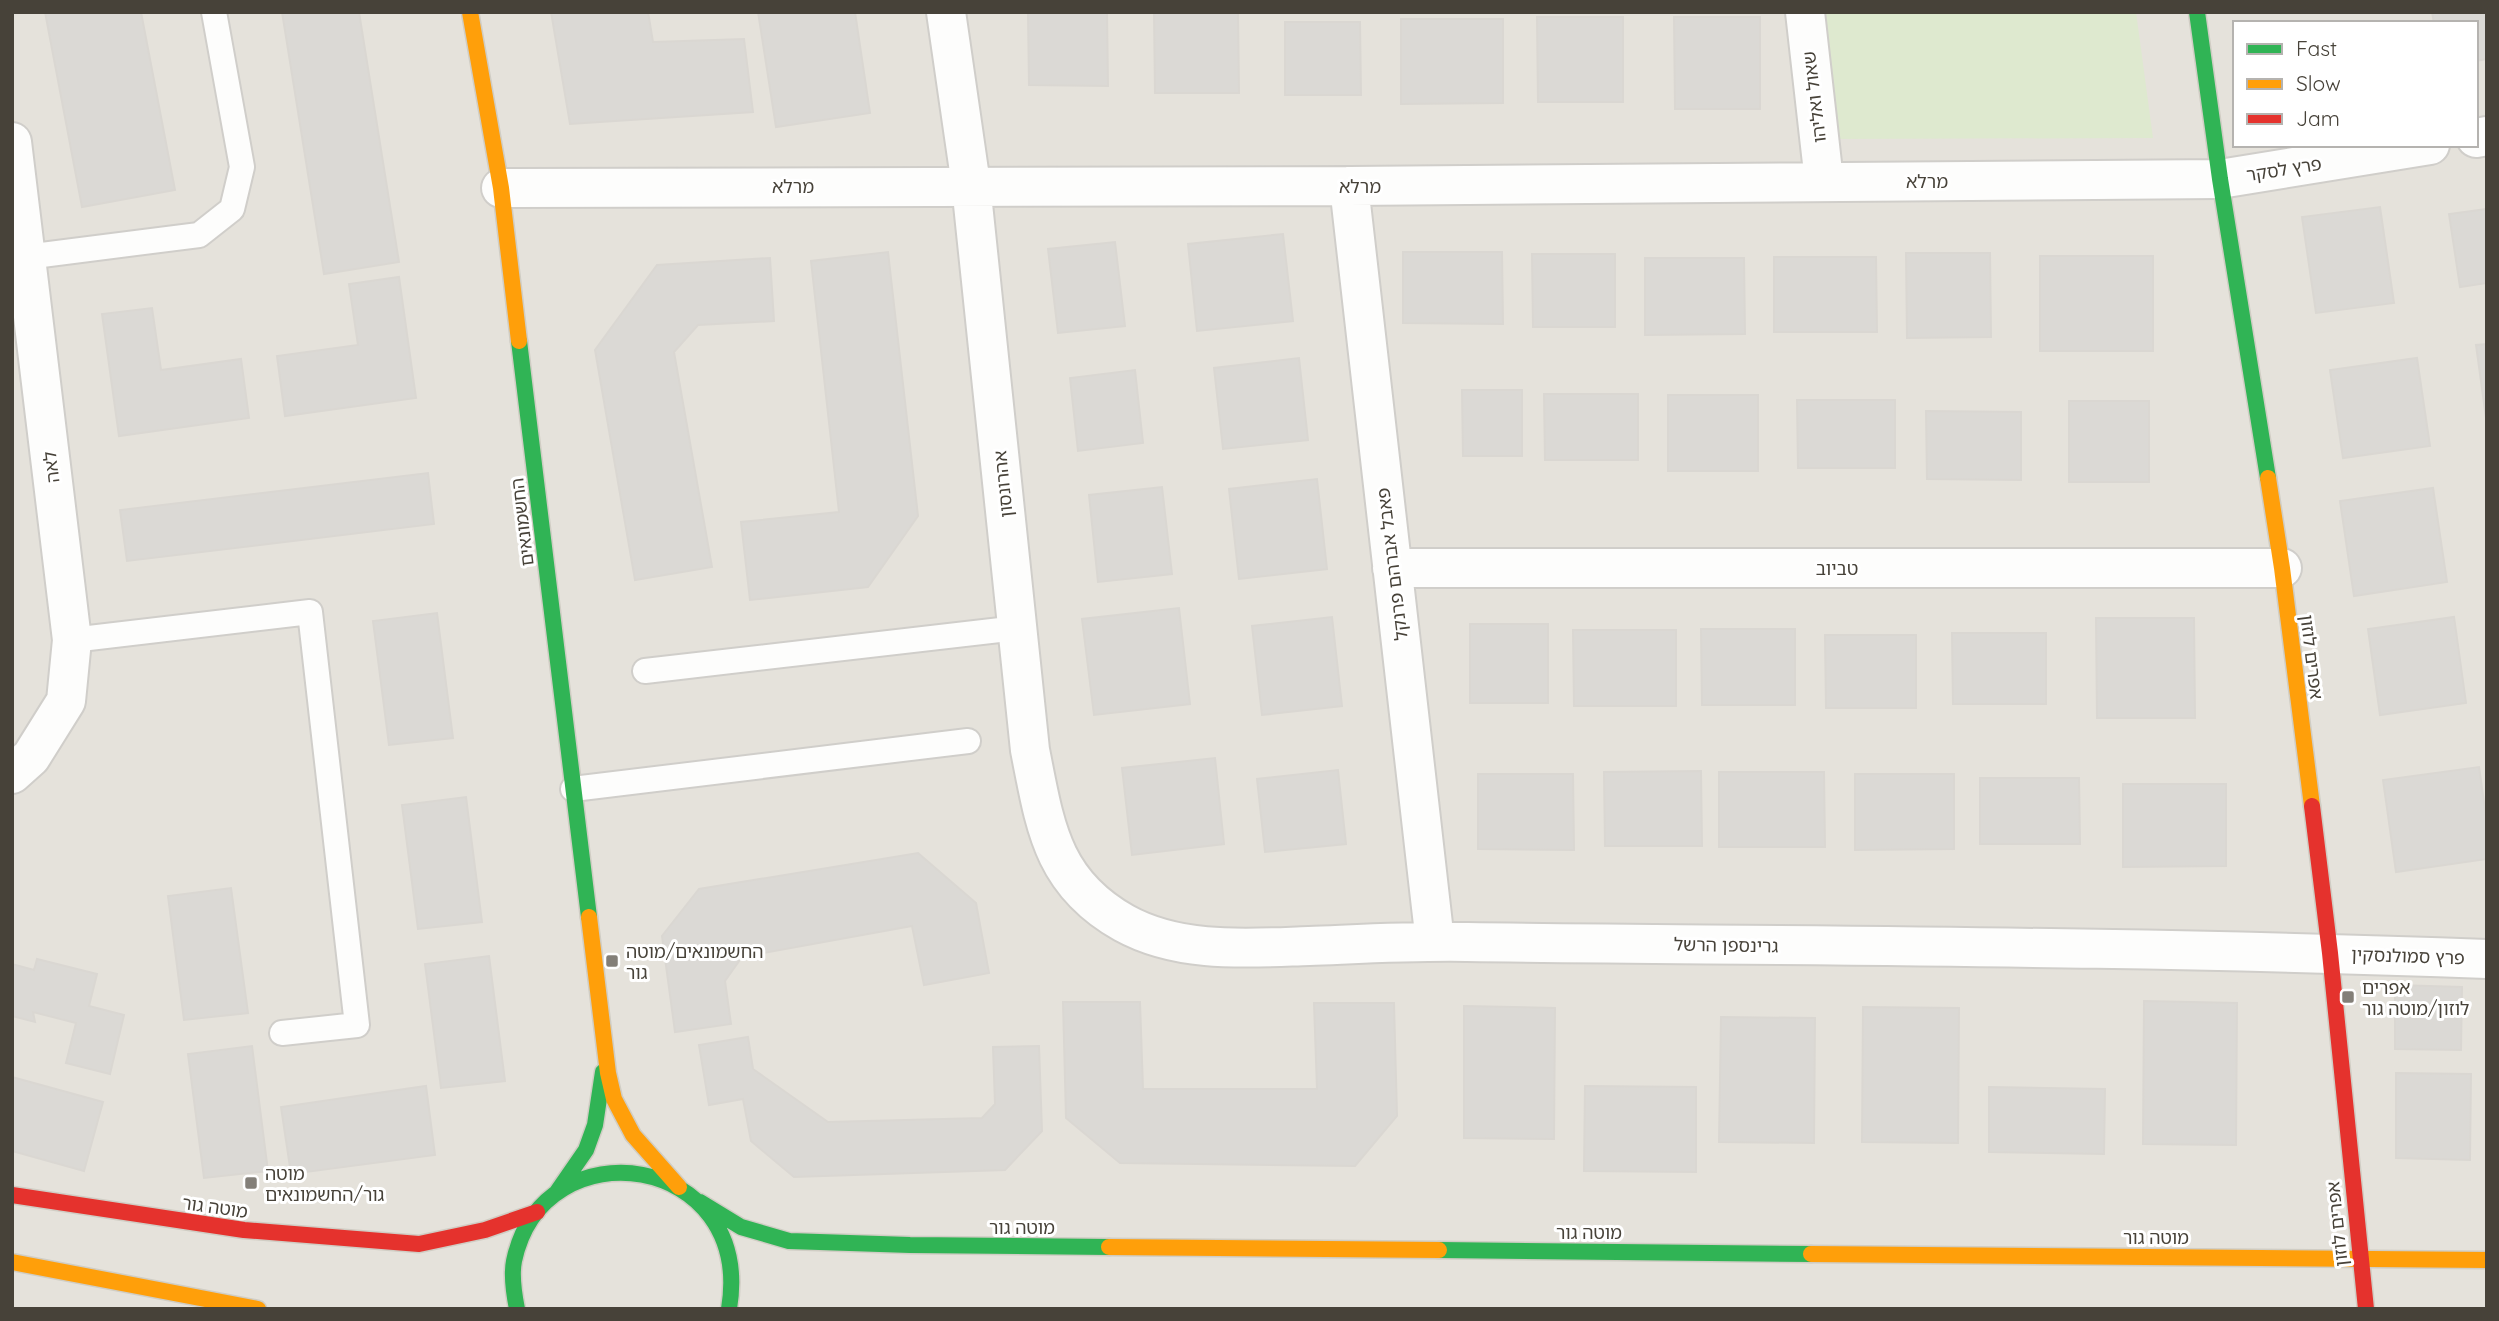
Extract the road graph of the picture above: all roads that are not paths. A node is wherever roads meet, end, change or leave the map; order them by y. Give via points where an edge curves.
1 (214, 12) edge
2 (470, 12) edge
3 (946, 12) edge
4 (1805, 12) edge
5 (2197, 12) edge
6 (2418, 147) edge
7 (13, 153) edge
8 (2220, 180) junction
9 (1824, 181) junction
10 (971, 185) junction
11 (1349, 186) junction
12 (501, 188) junction
13 (26, 257) junction
14 (1392, 568) junction
15 (2282, 568) junction
16 (1018, 628) junction
17 (72, 640) junction
18 (645, 671) dead end
19 (968, 741) dead end
20 (12, 774) edge
21 (573, 789) junction
22 (1126, 924) joint
23 (1435, 942) junction
24 (2330, 953) junction
25 (2487, 959) edge
26 (603, 1028) junction
27 (282, 1033) dead end
28 (680, 1186) junction
29 (557, 1192) junction
30 (12, 1195) edge
31 (701, 1202) junction
32 (537, 1212) junction
33 (2360, 1258) junction
34 (2487, 1260) edge
35 (12, 1262) edge
36 (258, 1309) edge
37 (517, 1309) edge
38 (729, 1309) edge
39 (2366, 1309) edge

1 - 13 lane via 242,167 232,209 199,235
2 - 12 street, החשמונאים
3 - 10 street, אהרונסון
4 - 9 street, שאול ואליהו
5 - 8 street, אפרים לוזון
6 - 8 street, פרץ לסקר
7 - 13 street, לאה
8 - 9 street, מרלא
8 - 15 street, אפרים לוזון
9 - 11 street, מרלא
10 - 11 street, מרלא
10 - 12 street, מרלא
10 - 16 street, אהרונסון
11 - 14 street, פאבל אברהם פרנקל
12 - 21 street, החשמונאים
13 - 17 street, לאה
14 - 15 street, טביוב
14 - 23 street, פאבל אברהם פרנקל
15 - 24 street, אפרים לוזון
16 - 18 lane
16 - 22 street, אהרונסון via 1030,750 1046,830 1062,865 1086,897
17 - 20 street, לאה via 66,701 31,757
17 - 27 lane via 310,612 357,1025
19 - 21 lane
21 - 26 street, החשמונאים
22 - 23 street, גרינספן הרשל via 1171,941 1226,948
23 - 24 street, גרינספן הרשל
24 - 25 street, פרץ סמולנסקין
24 - 33 street, אפרים לוזון
26 - 28 street, החשמונאים via 613,1096 627,1126
26 - 29 street, החשמונאים via 603,1080 595,1125 586,1150
28 - 29 street via 654,1175 627,1171 590,1176
28 - 31 street, מוטה גור
29 - 32 street
30 - 32 street, מוטה גור via 244,1230 419,1244 485,1230
31 - 33 street, מוטה גור via 740,1227 789,1241 896,1245
31 - 38 street via 729,1251 733,1277
32 - 37 street via 514,1261
33 - 34 street, מוטה גור
33 - 39 street, אפרים לוזון
35 - 36 street

